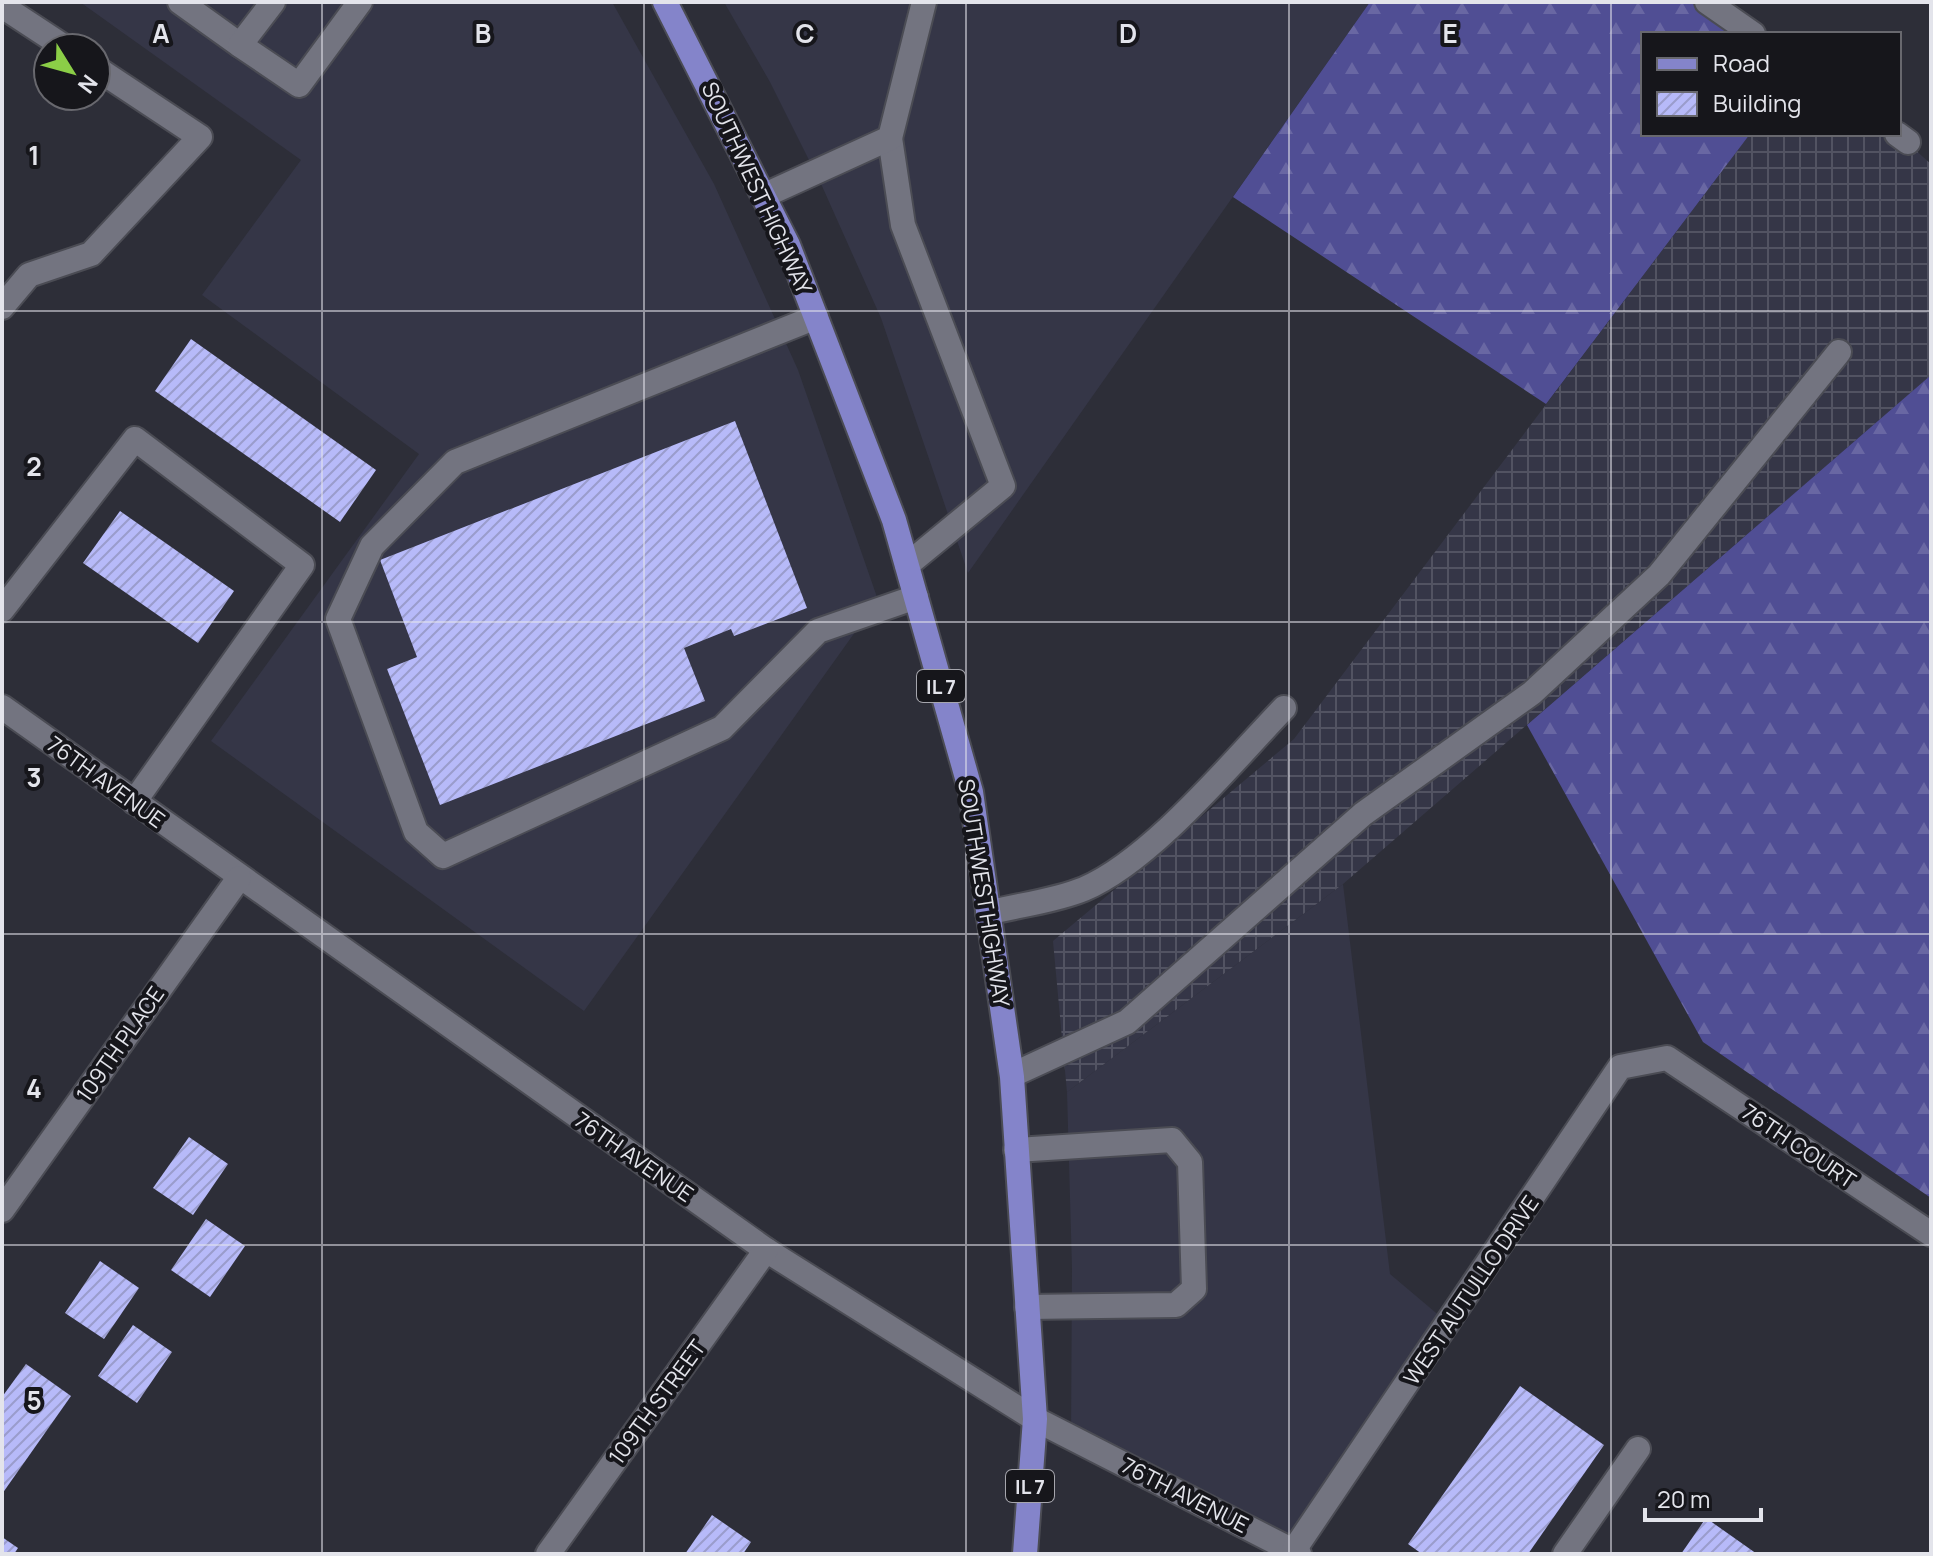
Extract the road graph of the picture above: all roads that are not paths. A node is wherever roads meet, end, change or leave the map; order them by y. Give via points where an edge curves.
1 (180, 2) edge
2 (273, 2) edge
3 (360, 2) edge
4 (665, 2) edge
5 (924, 2) edge
6 (1707, 2) edge
7 (2, 6) edge
8 (42, 32) edge
9 (1750, 32) edge
10 (240, 45) junction
11 (112, 79) edge
12 (890, 138) junction
13 (763, 196) junction
14 (2, 307) edge
15 (816, 317) junction
16 (1839, 352) dead end
17 (907, 565) junction
18 (916, 597) junction
19 (2, 610) edge
20 (2, 707) edge
21 (1284, 708) dead end
22 (134, 802) junction
23 (239, 878) junction
24 (988, 913) junction
25 (1667, 1058) joint
26 (1012, 1075) junction
27 (1016, 1150) junction
28 (2, 1210) edge
29 (1931, 1234) edge
30 (766, 1250) junction
31 (1027, 1307) junction
32 (1035, 1419) junction
33 (1638, 1449) dead end
34 (1296, 1552) edge
35 (548, 1554) edge
36 (1025, 1554) edge
37 (1565, 1554) edge

1 - 10 street
2 - 10 street
3 - 10 street via 299,85
4 - 13 main road, SOUTHWEST HIGHWAY / IL 7
5 - 12 street
6 - 9 street
7 - 8 street
11 - 14 street via 200,137 91,254 29,275
12 - 13 street
12 - 17 street via 903,225 1003,486
13 - 15 main road, SOUTHWEST HIGHWAY / IL 7
15 - 17 main road, SOUTHWEST HIGHWAY / IL 7
15 - 18 street via 455,462 372,546 338,619 416,832 443,856 722,728 818,631
16 - 26 street via 1659,575 1532,693 1363,814 1127,1022
17 - 18 main road, SOUTHWEST HIGHWAY / IL 7
18 - 24 main road, SOUTHWEST HIGHWAY / IL 7 via 971,792
19 - 22 street via 135,439 302,565
20 - 22 street, 76TH AVENUE
21 - 24 street via 1119,870 1082,889
22 - 23 street, 76TH AVENUE
23 - 28 street, 109TH PLACE
23 - 30 street, 76TH AVENUE
24 - 26 main road, SOUTHWEST HIGHWAY / IL 7
25 - 29 street, 76TH COURT
25 - 34 street, WEST AUTULLO DRIVE via 1620,1067
26 - 27 main road, SOUTHWEST HIGHWAY / IL 7
27 - 31 main road, SOUTHWEST HIGHWAY / IL 7
27 - 31 street via 1172,1140 1190,1162 1194,1289 1176,1305
30 - 32 street, 76TH AVENUE
30 - 35 street, 109TH STREET
31 - 32 main road, SOUTHWEST HIGHWAY / IL 7
32 - 34 street, 76TH AVENUE
32 - 36 main road, SOUTHWEST HIGHWAY / IL 7
33 - 37 street

